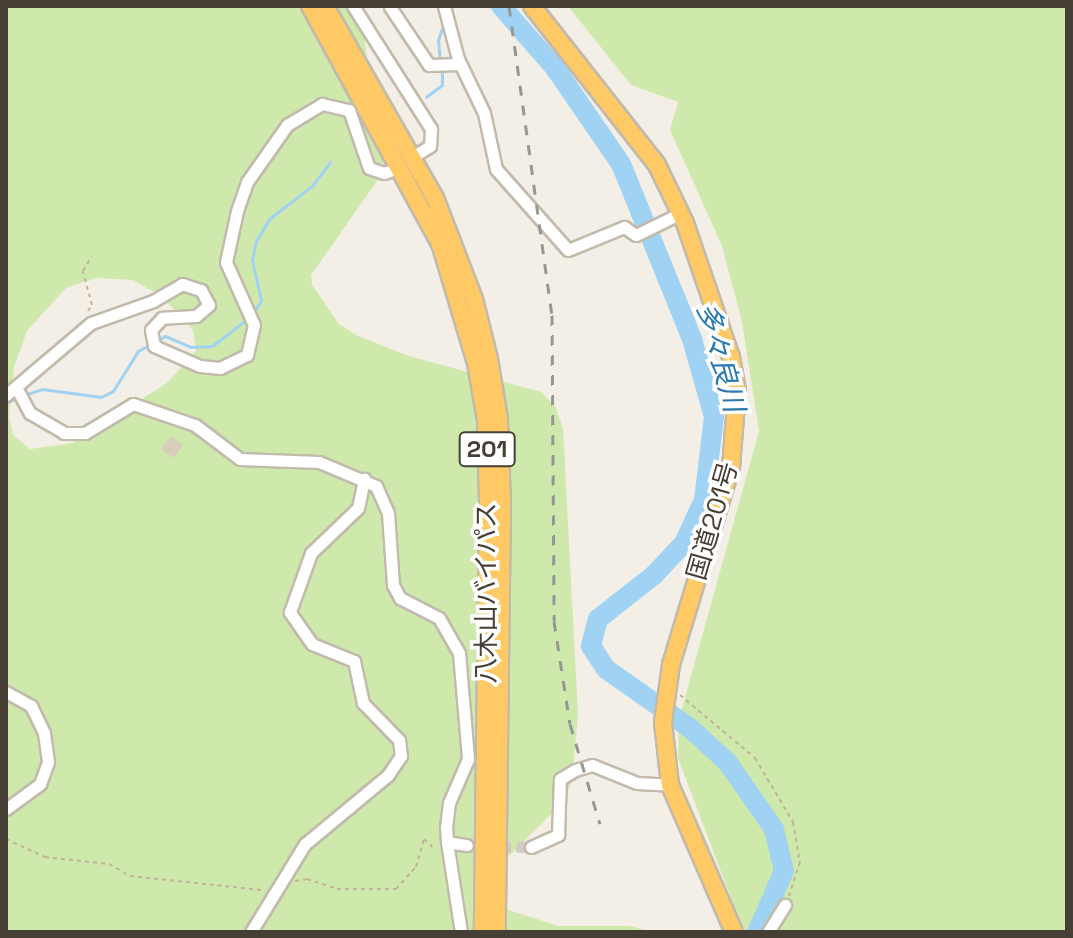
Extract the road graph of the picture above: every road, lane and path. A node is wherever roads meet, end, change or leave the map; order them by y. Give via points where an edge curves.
1 (310, 6) edge
2 (325, 6) edge
3 (353, 6) edge
4 (444, 6) edge
5 (532, 6) edge
6 (390, 7) edge
7 (460, 64) junction
8 (417, 154) dead end
9 (395, 169) dead end
10 (674, 216) junction
11 (92, 256) dead end
12 (91, 323) junction
13 (11, 392) edge
14 (364, 479) junction
15 (666, 690) junction
16 (6, 692) edge
17 (670, 785) junction
18 (6, 809) edge
19 (6, 839) edge
20 (447, 842) junction
21 (467, 845) tunnel mouth
22 (531, 847) tunnel mouth
23 (285, 875) junction
24 (454, 877) junction
25 (270, 895) junction
26 (785, 905) joint
27 (251, 932) edge
28 (461, 932) edge
29 (483, 932) edge
30 (497, 932) edge
31 (734, 932) edge
32 (768, 932) edge

1 - 29 highway, 八木山バイパス / 201 via 440,243 476,363 486,420 488,504
2 - 30 highway, 八木山バイパス / 201 via 435,198 474,299 489,359 499,419 502,503
3 - 8 street via 431,129 430,146
4 - 7 street
5 - 10 highway, 国道201号 via 639,136
6 - 7 street via 429,65
7 - 10 street via 484,113 496,169 568,250 624,227 636,235
9 - 12 street via 384,173 369,168 353,117 341,105 322,104 287,125 247,182 227,249 226,262 256,336 247,355 200,366 154,346 151,330 162,318 196,316 209,305 194,285 182,284 153,301
10 - 15 highway, 国道201号 via 731,357 737,430
11 - 12 path via 83,271
12 - 13 street
13 - 14 street via 30,413 64,433 85,433 133,404 195,425 240,459 298,459
14 - 20 street via 384,499 393,585 400,598 439,618 459,653 470,738 468,759 449,803
14 - 23 street via 358,508 311,553 290,612 312,644 354,661 363,703 399,740 401,756 388,775 305,844
15 - 17 highway, 国道201号 via 663,722
15 - 26 path via 722,725 755,758 793,822 800,862
16 - 18 street via 35,714 48,762 40,784
17 - 22 street via 637,783 592,765 575,770 560,779 558,835
17 - 31 highway, 国道201号
19 - 25 path via 45,857 109,864 130,876 252,885
20 - 21 street
20 - 24 street
23 - 24 path via 337,889 396,889 416,867 417,850 427,838
23 - 25 street
24 - 28 street
25 - 27 street
26 - 32 street

